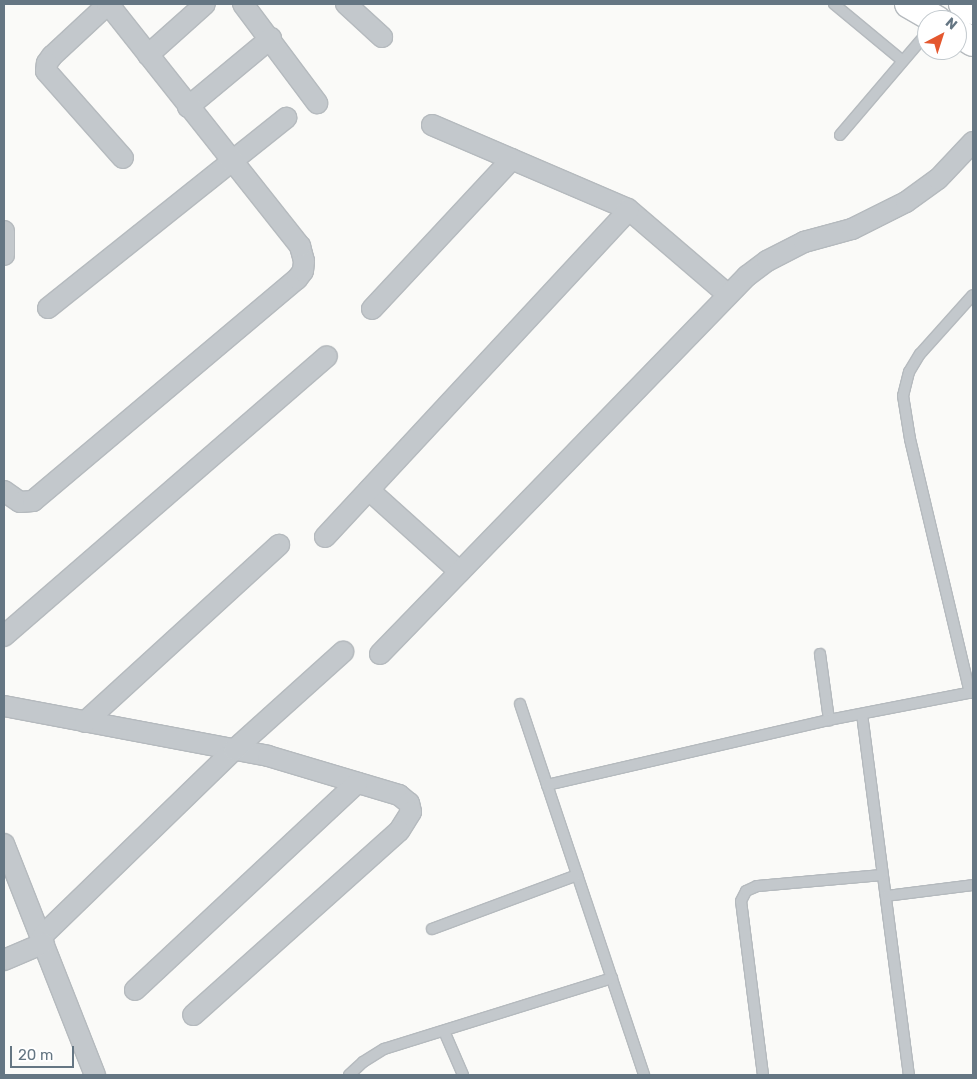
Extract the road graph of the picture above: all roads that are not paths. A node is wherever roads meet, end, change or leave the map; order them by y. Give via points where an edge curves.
1 (108, 4) edge
2 (205, 4) edge
3 (243, 4) edge
4 (346, 4) edge
5 (834, 4) edge
6 (963, 4) edge
7 (973, 10) edge
8 (382, 37) dead end
9 (271, 38) junction
10 (917, 45) edge
11 (148, 55) junction
12 (903, 61) junction
13 (317, 103) dead end
14 (188, 107) junction
15 (286, 118) dead end
16 (432, 125) dead end
17 (840, 135) dead end
18 (973, 142) edge
19 (123, 158) dead end
20 (512, 159) junction
21 (231, 163) junction
22 (629, 210) junction
23 (4, 231) edge
24 (4, 255) edge
25 (727, 294) junction
26 (973, 295) edge
27 (48, 308) dead end
28 (372, 308) dead end
29 (326, 356) dead end
30 (369, 490) junction
31 (4, 491) edge
32 (325, 537) dead end
33 (279, 545) dead end
34 (460, 572) junction
35 (4, 636) edge
36 (343, 652) dead end
37 (380, 654) dead end
38 (820, 654) dead end
39 (972, 692) edge
40 (520, 704) dead end
41 (4, 706) edge
42 (862, 714) junction
43 (829, 720) junction
44 (85, 722) junction
45 (234, 750) junction
46 (357, 782) junction
47 (547, 785) junction
48 (4, 844) edge
49 (577, 875) junction
50 (883, 875) junction
51 (973, 885) edge
52 (886, 896) junction
53 (432, 929) dead end
54 (43, 940) junction
55 (4, 960) edge
56 (612, 978) junction
57 (135, 990) dead end
58 (193, 1015) dead end
59 (444, 1031) junction
60 (95, 1075) edge
61 (349, 1075) edge
62 (463, 1075) edge
63 (644, 1075) edge
64 (763, 1075) edge
65 (909, 1075) edge

1 - 11 street
1 - 19 street via 52,56 46,71
2 - 11 street
3 - 9 street
4 - 8 street
5 - 12 lane
6 - 7 main road
9 - 13 street
9 - 14 street
10 - 12 lane
11 - 14 street
12 - 17 lane
14 - 21 street
15 - 21 street
16 - 20 street
18 - 25 street via 938,179 906,202 871,221 804,242 766,261
20 - 22 street
20 - 28 street
21 - 27 street
21 - 31 street via 300,246 304,261 297,279 34,500 20,502
22 - 25 street
22 - 30 street
23 - 24 street
25 - 34 street
26 - 39 lane via 920,354 909,372 903,396 910,439
29 - 35 street
30 - 32 street
30 - 34 street
33 - 44 street
34 - 37 street
36 - 45 street
38 - 43 lane
39 - 42 lane
40 - 47 lane
41 - 44 street
42 - 43 lane
42 - 50 lane
43 - 47 lane
44 - 45 street
45 - 46 street via 268,756
45 - 54 street
46 - 57 street
46 - 58 street via 398,795 409,803 412,812 408,821
47 - 49 lane
48 - 54 street
49 - 53 lane
49 - 56 lane
50 - 52 lane
50 - 64 lane via 757,886 746,891 742,901
51 - 52 lane
52 - 65 lane
54 - 55 street
54 - 60 street
56 - 59 lane
56 - 63 lane
59 - 61 lane via 384,1049
59 - 62 lane

